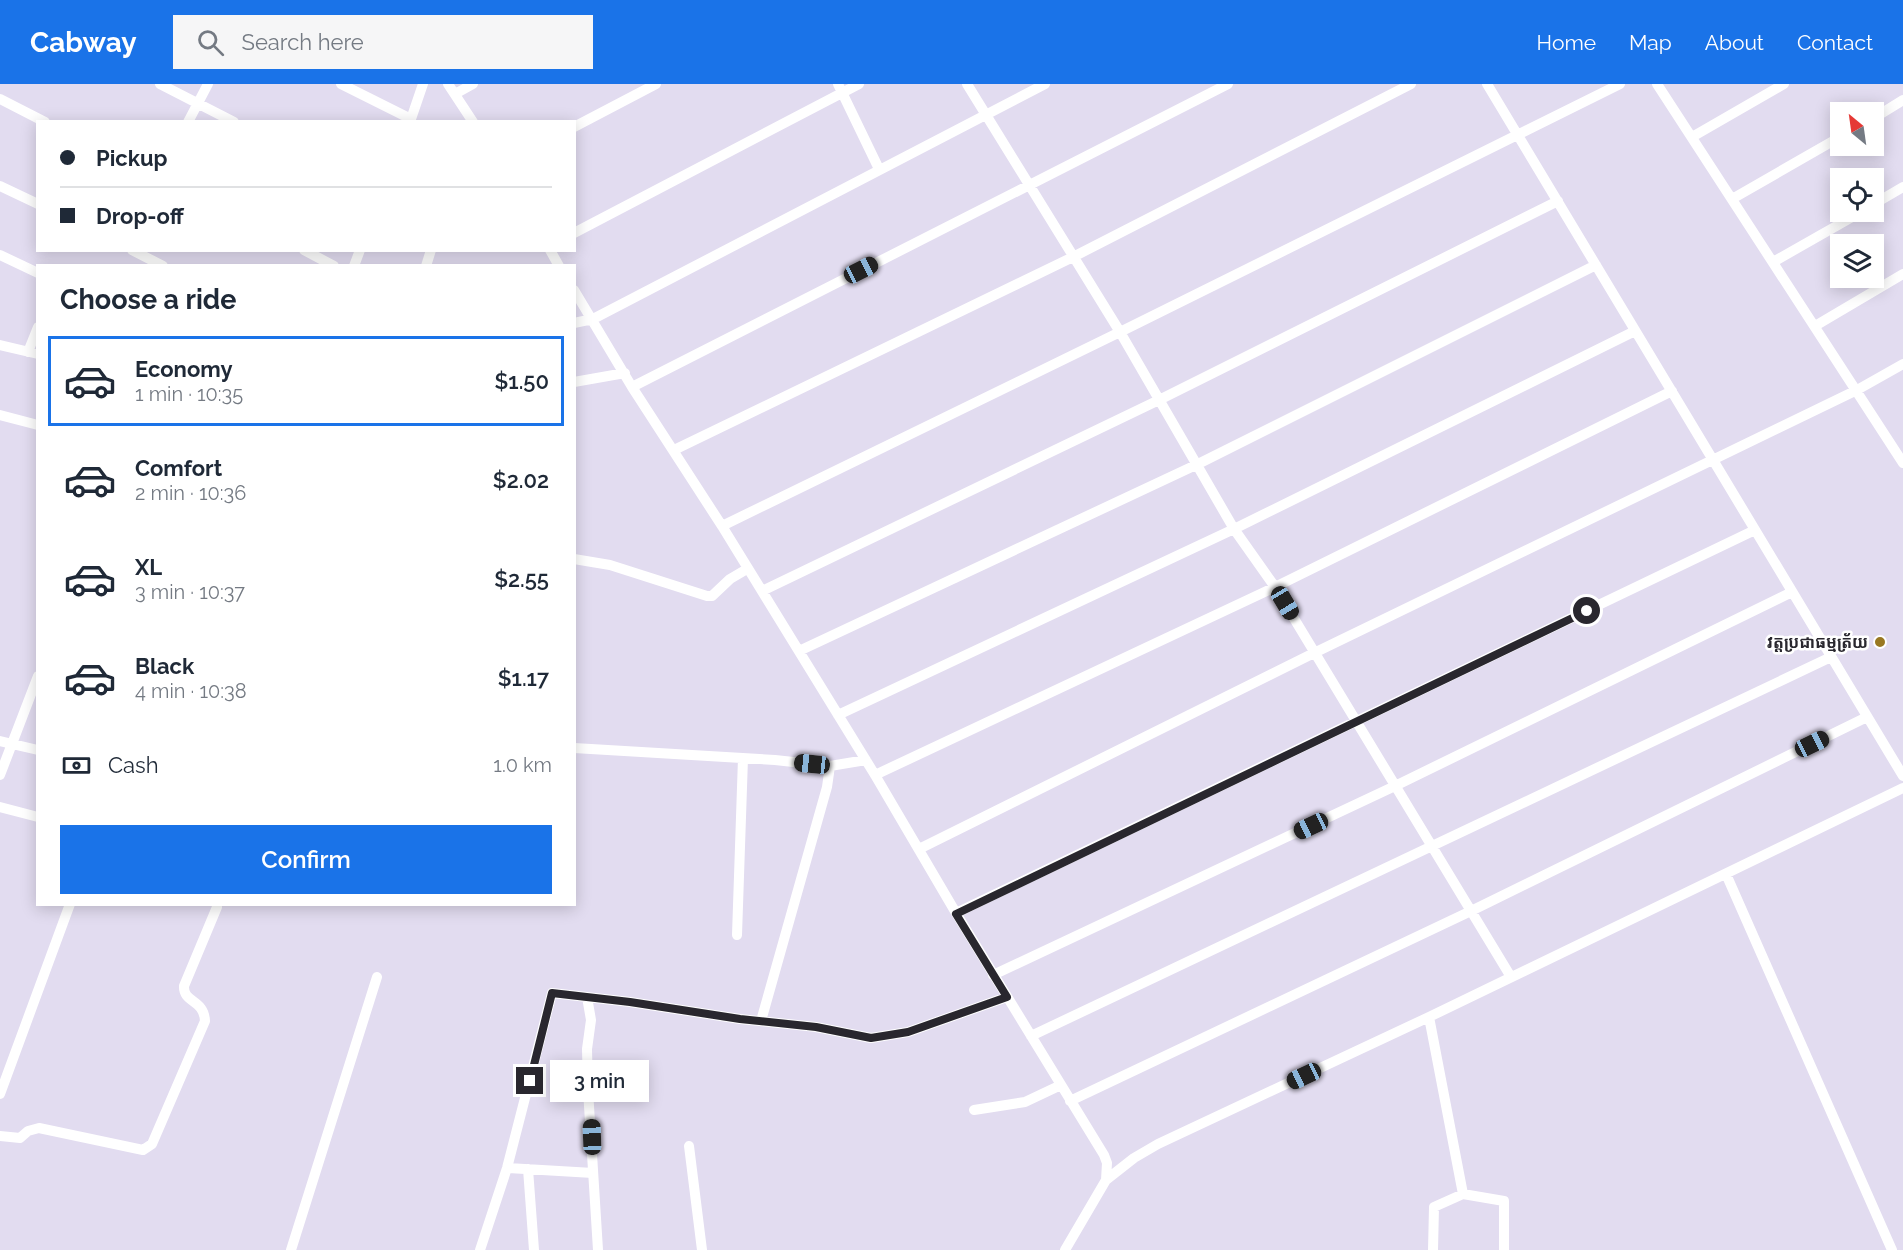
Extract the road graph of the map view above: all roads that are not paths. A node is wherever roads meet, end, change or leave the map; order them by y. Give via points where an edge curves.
1 (160, 84) edge
2 (208, 84) edge
3 (341, 84) edge
4 (423, 84) edge
5 (448, 84) edge
6 (473, 84) edge
7 (656, 84) edge
8 (859, 84) edge
9 (967, 84) edge
10 (1045, 84) edge
11 (1228, 84) edge
12 (1412, 84) edge
13 (1487, 84) edge
14 (1620, 84) edge
15 (1657, 84) edge
16 (1784, 84) edge
17 (840, 88) edge
18 (455, 94) junction
19 (0, 99) edge
20 (1903, 100) edge
21 (198, 103) junction
22 (1884, 112) edge
23 (987, 114) junction
24 (41, 120) edge
25 (189, 120) edge
26 (230, 120) edge
27 (410, 120) edge
28 (472, 120) edge
29 (576, 126) edge
30 (1517, 134) junction
31 (1692, 137) junction
32 (1830, 143) edge
33 (879, 169) junction
34 (1028, 185) junction
35 (0, 186) edge
36 (1903, 187) edge
37 (1884, 198) edge
38 (1732, 199) junction
39 (1558, 201) junction
40 (36, 203) edge
41 (1843, 222) edge
42 (576, 232) edge
43 (136, 252) edge
44 (308, 252) edge
45 (0, 255) edge
46 (1073, 257) junction
47 (1773, 262) junction
48 (159, 264) edge
49 (330, 264) edge
50 (1596, 265) junction
51 (36, 272) edge
52 (1903, 274) edge
53 (576, 293) edge
54 (593, 319) junction
55 (576, 323) edge
56 (1815, 326) junction
57 (1635, 331) junction
58 (1120, 332) junction
59 (36, 337) edge
60 (0, 345) edge
61 (33, 353) edge
62 (1903, 364) edge
63 (626, 373) junction
64 (576, 382) edge
65 (632, 387) junction
66 (1857, 390) junction
67 (1672, 391) junction
68 (1159, 400) junction
69 (0, 415) edge
70 (36, 424) edge
71 (674, 450) junction
72 (1713, 460) junction
73 (1903, 463) edge
74 (1198, 464) junction
75 (722, 526) junction
76 (1234, 529) junction
77 (1755, 530) junction
78 (576, 559) edge
79 (747, 568) junction
80 (1275, 587) junction
81 (762, 591) junction
82 (1792, 592) junction
83 (799, 651) junction
84 (1314, 654) junction
85 (1831, 657) junction
86 (36, 683) edge
87 (838, 715) junction
88 (1867, 717) junction
89 (1356, 722) junction
90 (0, 741) edge
91 (12, 744) junction
92 (576, 747) edge
93 (36, 750) edge
94 (743, 758) junction
95 (866, 760) junction
96 (830, 766) junction
97 (0, 775) edge
98 (876, 775) junction
99 (1903, 776) edge
100 (1395, 786) junction
101 (1903, 788) edge
102 (0, 807) edge
103 (36, 816) edge
104 (1431, 846) junction
105 (919, 849) junction
106 (1726, 874) junction
107 (69, 906) edge
108 (217, 907) dead end
109 (1471, 911) junction
110 (956, 914) junction
111 (737, 935) dead end
112 (993, 975) junction
113 (377, 977) dead end
114 (1511, 977) junction
115 (587, 997) junction
116 (1007, 997) junction
117 (1429, 1017) junction
118 (761, 1021) junction
119 (1031, 1036) junction
120 (1061, 1085) junction
121 (0, 1094) edge
122 (1070, 1101) junction
123 (974, 1110) dead end
124 (0, 1136) edge
125 (689, 1146) dead end
126 (507, 1168) junction
127 (528, 1169) junction
128 (593, 1173) junction
129 (1106, 1180) junction
130 (1463, 1194) junction
131 (291, 1250) edge
132 (480, 1250) edge
133 (534, 1250) edge
134 (598, 1250) edge
135 (702, 1250) edge
136 (1065, 1250) edge
137 (1433, 1250) edge
138 (1504, 1250) edge
139 (1892, 1250) edge

1 - 21 street
2 - 21 street
3 - 27 street
4 - 27 street
5 - 18 street
6 - 18 street
7 - 29 street
8 - 17 street
9 - 23 street
10 - 23 street
11 - 34 street
12 - 46 street
13 - 30 street
14 - 30 street
15 - 31 street
16 - 31 street
17 - 33 street
17 - 42 street
18 - 28 street
19 - 24 street
20 - 22 street
21 - 25 street
21 - 26 street
23 - 33 street
23 - 34 street
30 - 39 street
30 - 58 street
31 - 38 street
32 - 38 street
33 - 54 street
34 - 46 street
34 - 65 street
35 - 40 street
36 - 37 street
38 - 47 street
39 - 50 street
39 - 68 street
41 - 47 street
43 - 48 street
44 - 49 street
45 - 51 street
46 - 58 street
46 - 71 street
47 - 56 street
50 - 57 street
50 - 74 street
52 - 56 street
53 - 54 street
54 - 55 street
54 - 63 street
56 - 66 street
57 - 67 street
57 - 76 street
58 - 68 street
58 - 75 street
59 - 61 street
60 - 61 street
62 - 66 street
63 - 64 street
63 - 65 street
65 - 71 street
66 - 72 street
66 - 73 street
67 - 72 street
67 - 80 street
68 - 74 street
68 - 81 street
69 - 70 street
71 - 75 street
72 - 77 street
72 - 84 street
74 - 76 street
74 - 83 street
75 - 79 street
76 - 80 street
76 - 87 street
77 - 82 street
77 - 89 street
78 - 79 street via 610,565 707,596
79 - 81 street
80 - 84 street
80 - 98 street
81 - 83 street
82 - 85 street
82 - 100 street
83 - 87 street
84 - 89 street
84 - 105 street
85 - 88 street
85 - 104 street
86 - 91 street
87 - 95 street
88 - 99 street
88 - 109 street
89 - 100 street
89 - 110 street
90 - 91 street
91 - 93 street
91 - 97 street
92 - 94 street
94 - 96 street
94 - 111 street
95 - 96 street
95 - 98 street
96 - 118 street
98 - 105 street
100 - 104 street
100 - 112 street
101 - 106 street
102 - 103 street
104 - 109 street
104 - 119 street
105 - 110 street
106 - 114 street
106 - 139 street
107 - 121 street
108 - 124 street via 183,992 200,1005 205,1021 152,1144 143,1150 39,1128 20,1138
109 - 114 street
109 - 122 street
110 - 112 street
112 - 116 street
113 - 131 street
114 - 117 street
115 - 118 street
115 - 126 street via 552,993
115 - 128 street via 591,1020 587,1059
116 - 118 street via 908,1032 879,1037
116 - 119 street
117 - 129 street via 1158,1144
117 - 130 street
119 - 120 street
120 - 122 street
120 - 123 street via 1025,1102
122 - 129 street via 1104,1155
125 - 135 street
126 - 127 street
126 - 132 street
127 - 128 street
127 - 133 street
128 - 134 street
129 - 136 street
130 - 137 street via 1434,1206
130 - 138 street via 1504,1201

